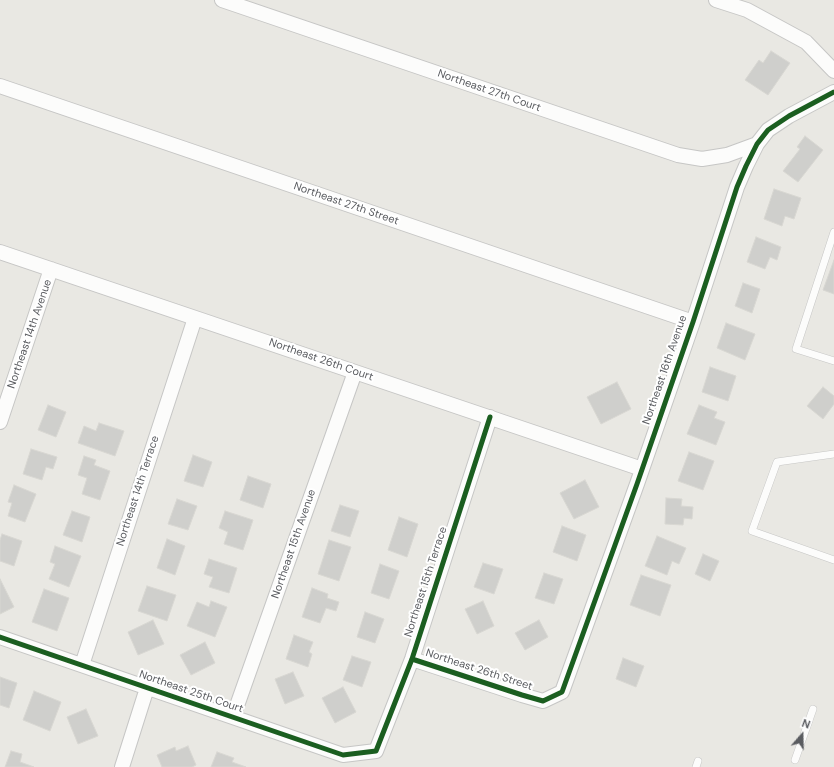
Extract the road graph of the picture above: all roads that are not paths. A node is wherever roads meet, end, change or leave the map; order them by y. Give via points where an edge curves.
1 (222, 0) edge
2 (716, 0) edge
3 (834, 71) edge
4 (0, 86) edge
5 (834, 92) edge
6 (757, 144) junction
7 (834, 232) edge
8 (0, 252) edge
9 (52, 269) junction
10 (195, 318) junction
11 (693, 322) junction
12 (834, 361) edge
13 (355, 372) junction
14 (490, 417) junction
15 (0, 422) edge
16 (834, 454) edge
17 (642, 469) junction
18 (834, 560) edge
19 (0, 637) edge
20 (412, 659) junction
21 (82, 665) junction
22 (147, 688) junction
23 (562, 692) joint
24 (813, 709) dead end
25 (233, 717) junction
26 (376, 750) joint
27 (795, 760) dead end
28 (122, 767) edge

1 - 6 street, Northeast 27th Court via 678,155 702,159 727,155
2 - 3 street via 747,10 806,42
4 - 11 street, Northeast 27th Street
5 - 6 street, Northeast 16th Avenue via 768,130
6 - 11 street, Northeast 16th Avenue via 737,187
7 - 12 lane via 796,349
8 - 9 street, Northeast 26th Court
9 - 10 street, Northeast 26th Court
9 - 15 street, Northeast 14th Avenue
10 - 13 street, Northeast 26th Court
10 - 21 street, Northeast 14th Terrace
11 - 17 street, Northeast 16th Avenue
13 - 14 street, Northeast 26th Court
13 - 25 street, Northeast 15th Avenue
14 - 17 street, Northeast 26th Court
14 - 20 street, Northeast 15th Terrace
16 - 18 lane via 777,462 752,531
17 - 23 street, Northeast 16th Avenue
19 - 21 street, Northeast 25th Court
20 - 23 street, Northeast 26th Street via 543,701
20 - 26 street, Northeast 15th Terrace
21 - 22 street, Northeast 25th Court
22 - 25 street, Northeast 25th Court
22 - 28 street
24 - 27 lane
25 - 26 street, Northeast 25th Court via 343,755

